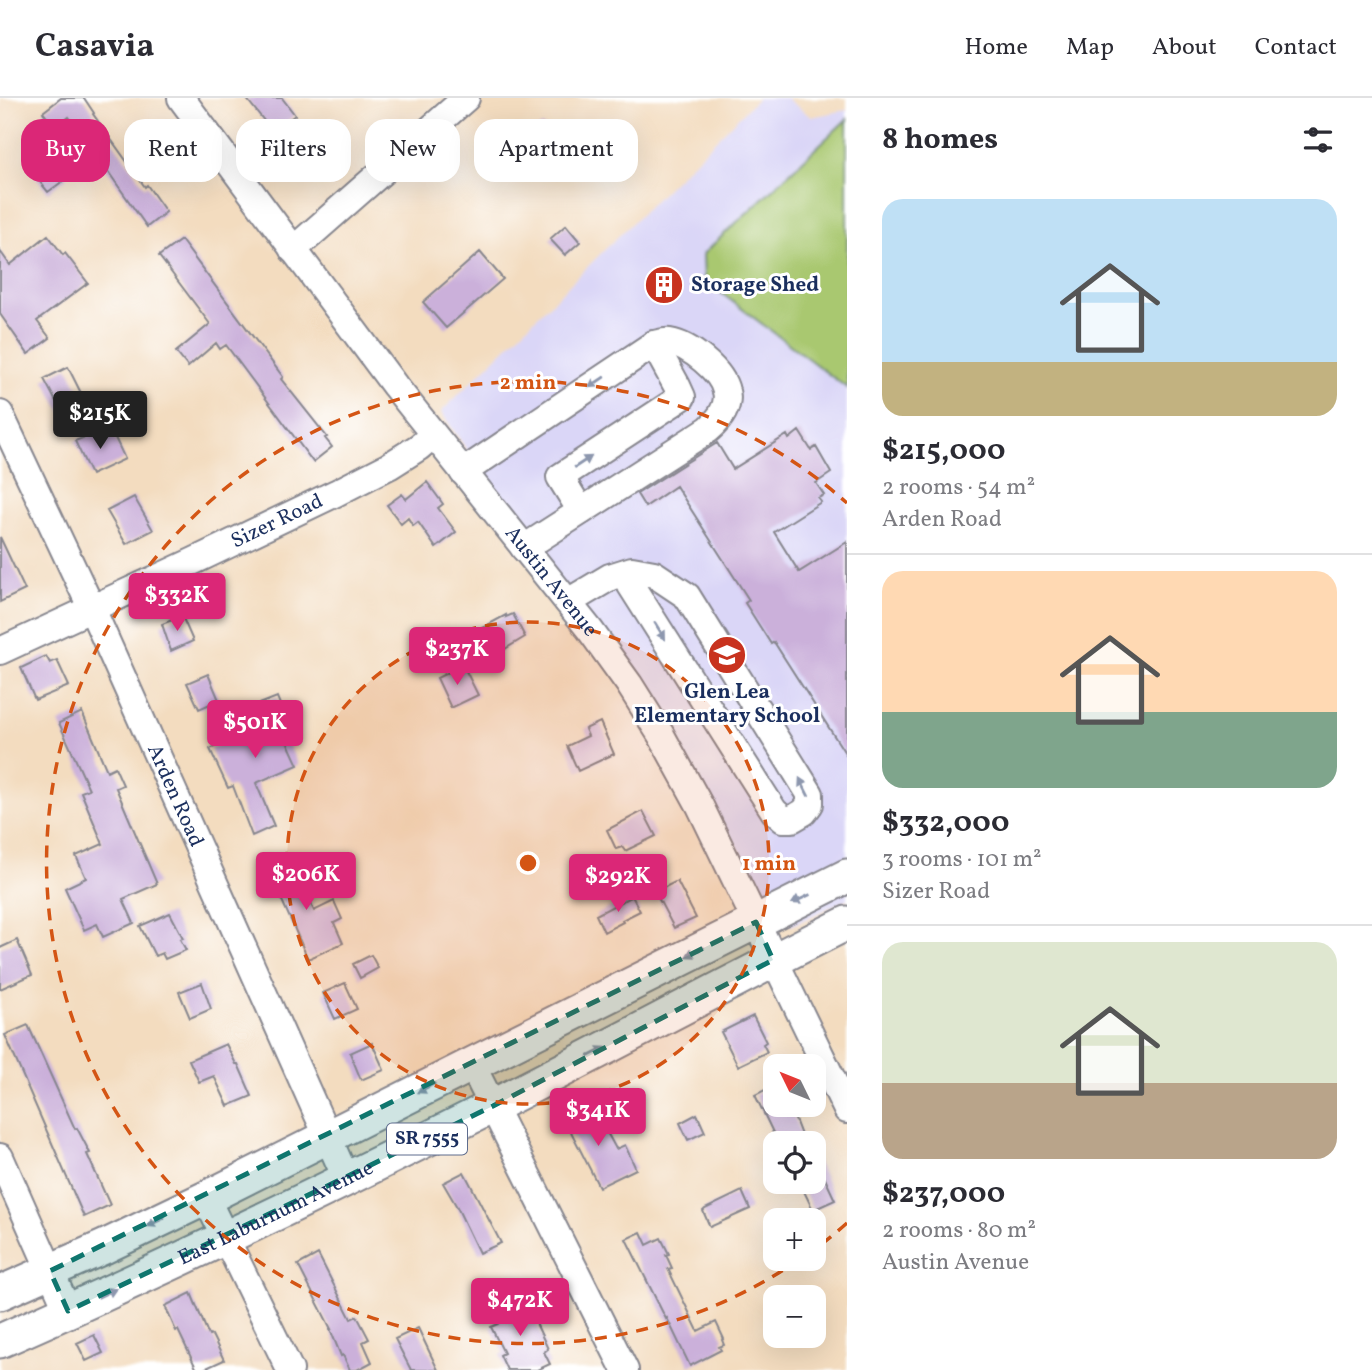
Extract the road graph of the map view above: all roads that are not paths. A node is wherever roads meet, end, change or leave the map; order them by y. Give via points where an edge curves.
1 (181, 98) edge
2 (466, 98) edge
3 (293, 250) junction
4 (654, 344) junction
5 (0, 414) edge
6 (433, 435) junction
7 (463, 472) junction
8 (581, 511) junction
9 (524, 548) junction
10 (623, 573) junction
11 (568, 602) junction
12 (92, 609) junction
13 (0, 651) edge
14 (847, 876) edge
15 (755, 922) junction
16 (847, 923) edge
17 (774, 960) junction
18 (472, 1065) junction
19 (493, 1105) junction
20 (847, 1110) edge
21 (328, 1137) junction
22 (0, 1157) edge
23 (346, 1178) junction
24 (206, 1199) junction
25 (225, 1238) junction
26 (51, 1271) junction
27 (0, 1293) edge
28 (68, 1311) junction
29 (0, 1342) edge
30 (290, 1370) edge
31 (625, 1370) edge

1 - 3 street, Austin Avenue
2 - 3 street
3 - 6 street, Austin Avenue
4 -> 7 street
8 -> 4 street via 560,477 682,397
4 - 8 street via 668,341 688,348 718,375 726,391 720,419
5 - 12 street, Arden Road
6 - 7 street, Austin Avenue
6 - 12 street, Sizer Road via 378,471
7 - 9 street, Austin Avenue
8 - 9 street
9 - 11 street, Austin Avenue
10 -> 10 street via 774,811 783,819 804,812 810,794 687,596 653,574
10 - 11 street
11 - 15 street, Austin Avenue via 662,735
12 - 13 street, Sizer Road
12 - 21 street, Arden Road
14 -> 15 main road, East Laburnum Avenue / SR 7555
15 - 17 street, Austin Avenue
15 -> 18 main road, East Laburnum Avenue / SR 7555
16 - 17 main road, East Laburnum Avenue / SR 7555
19 -> 17 main road, East Laburnum Avenue / SR 7555
17 - 20 street, Austin Avenue
18 - 19 street
18 -> 21 main road, East Laburnum Avenue / SR 7555
19 - 23 main road, East Laburnum Avenue / SR 7555
19 - 31 street
21 - 23 street, Arden Road
21 - 24 main road, East Laburnum Avenue / SR 7555
22 - 26 street
23 - 25 main road, East Laburnum Avenue / SR 7555
24 - 25 street
24 -> 26 main road, East Laburnum Avenue / SR 7555
28 -> 25 main road, East Laburnum Avenue / SR 7555
25 - 30 street
26 - 27 main road, East Laburnum Avenue / SR 7555
26 - 28 street
28 - 29 main road, East Laburnum Avenue / SR 7555

